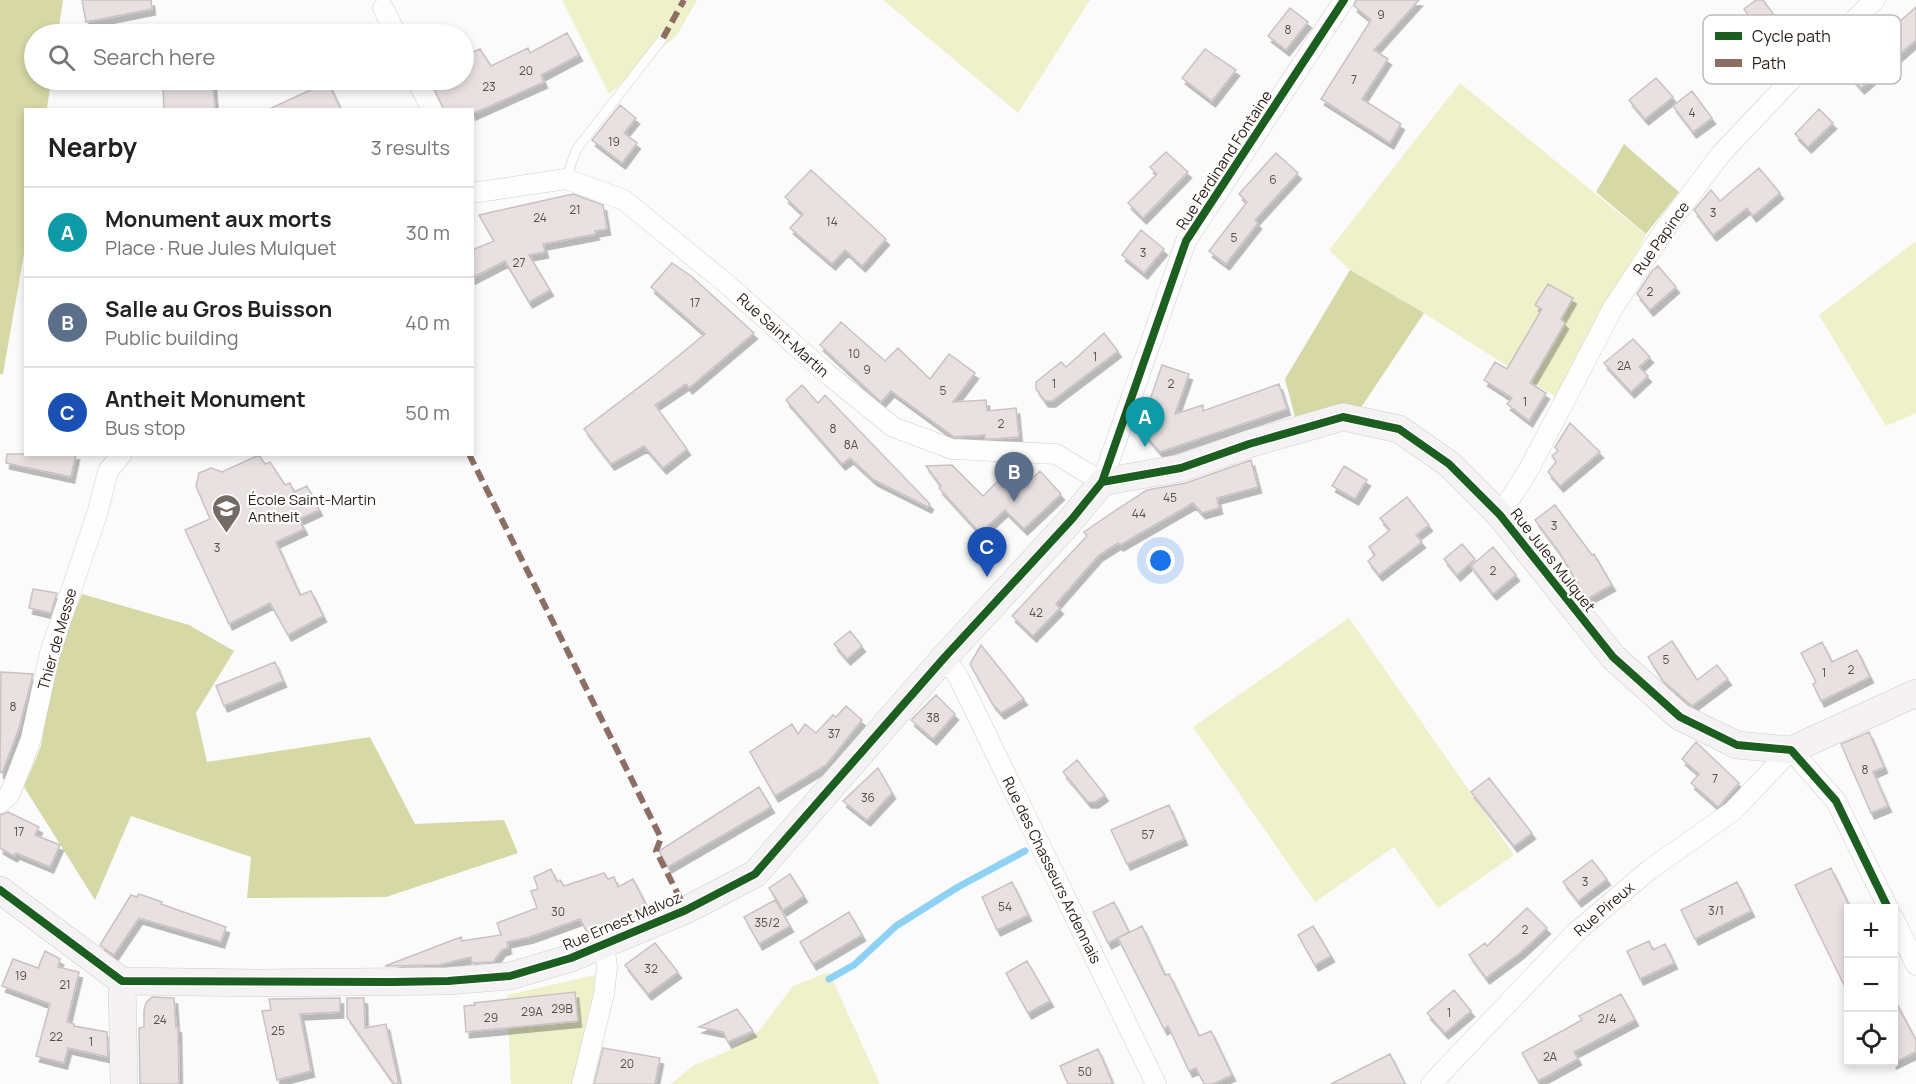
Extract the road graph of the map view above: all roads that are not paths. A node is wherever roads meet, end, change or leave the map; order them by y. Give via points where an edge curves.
1 (1344, 0) edge
2 (1875, 0) edge
3 (381, 4) edge
4 (1859, 15) edge
5 (391, 24) edge
6 (663, 38) dead end
7 (1788, 84) edge
8 (422, 90) edge
9 (431, 108) edge
10 (566, 179) junction
11 (474, 193) edge
12 (120, 456) edge
13 (1102, 482) junction
14 (1500, 515) junction
15 (944, 658) junction
16 (1916, 693) edge
17 (1791, 750) junction
18 (0, 803) edge
19 (0, 890) edge
20 (1886, 904) edge
21 (1898, 929) edge
22 (604, 944) junction
23 (1916, 966) edge
24 (122, 981) junction
25 (124, 1084) edge
26 (582, 1084) edge
27 (1156, 1084) edge
28 (1431, 1084) edge

1 - 13 street, Rue Ferdinand Fontaine via 1186,241
2 - 4 street, Rue Papince
3 - 5 street
6 - 10 lane via 576,150
7 - 14 street, Rue Papince via 1720,155 1665,229 1613,308 1574,387
8 - 9 street
10 - 11 street, Rue Saint-Martin
10 - 13 street, Rue Saint-Martin via 624,200 892,427 952,449 1056,454
12 - 18 street, Thier de Messe via 108,471 50,652 31,739 10,794
13 - 14 street, Rue Jules Mulquet via 1181,468 1343,417 1400,429 1449,464
13 - 15 street, Rue Ernest Malvoz
14 - 17 street, Rue Jules Mulquet via 1613,657 1680,717 1737,744
15 - 22 street, Rue Ernest Malvoz via 755,874 686,910
15 - 27 street, Rue des Chasseurs Ardennais via 958,676
16 - 17 street
17 - 20 street via 1836,801
17 - 28 street, Rue Pireux via 1733,811 1649,870 1574,934
19 - 24 street
21 - 23 street
22 - 24 street, Rue Ernest Malvoz via 510,976 448,981
22 - 26 street via 604,994
24 - 25 street

